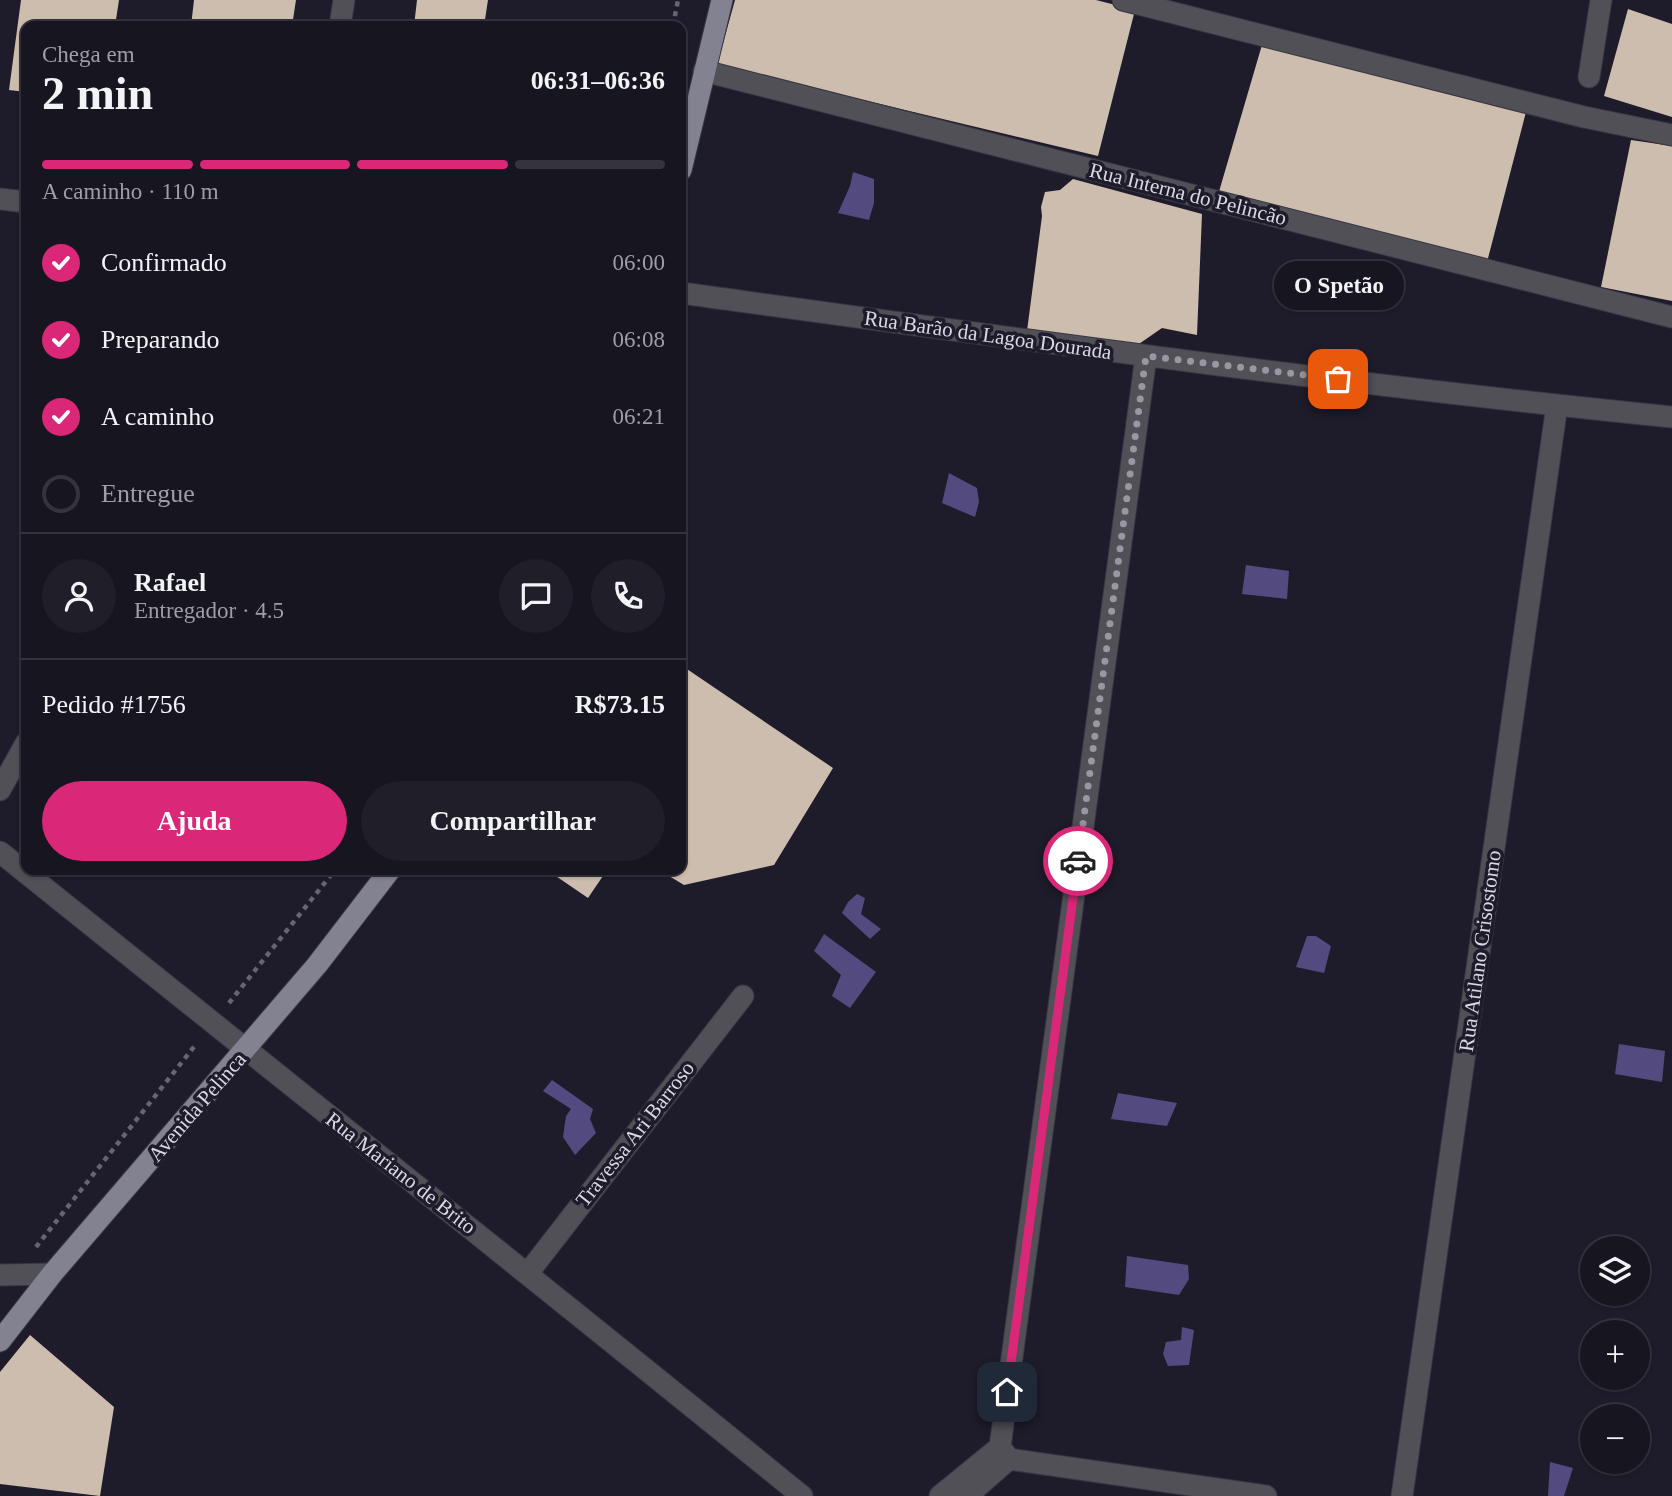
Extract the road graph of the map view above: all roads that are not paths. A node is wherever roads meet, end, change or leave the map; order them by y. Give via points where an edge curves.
1 (344, 0) edge
2 (722, 0) edge
3 (1123, 0) edge
4 (1601, 0) edge
5 (341, 21) edge
6 (704, 71) junction
7 (1589, 77) dead end
8 (1672, 135) edge
9 (686, 148) edge
10 (0, 199) edge
11 (21, 201) edge
12 (686, 294) edge
13 (1672, 317) edge
14 (1146, 356) junction
15 (1557, 405) junction
16 (1672, 417) edge
17 (21, 752) edge
18 (0, 790) edge
19 (0, 852) edge
20 (21, 869) edge
21 (28, 875) edge
22 (386, 875) edge
23 (743, 996) dead end
24 (246, 1051) junction
25 (528, 1273) junction
26 (52, 1274) junction
27 (7, 1275) edge
28 (0, 1340) edge
29 (1004, 1453) junction
30 (802, 1496) edge
31 (940, 1496) edge
32 (967, 1496) edge
33 (1266, 1496) edge
34 (1402, 1496) edge

1 - 5 street
2 - 6 main road
3 - 8 street via 1584,117
4 - 7 street
6 - 9 main road
6 - 13 street, Rua Interna do Pelincão
10 - 11 street
12 - 14 street, Rua Barão da Lagoa Dourada
14 - 15 street, Rua Barão da Lagoa Dourada
14 - 29 street
15 - 16 street, Rua Barão da Lagoa Dourada
15 - 34 street, Rua Atilano Crisostomo
17 - 18 street
19 - 20 street, Rua Mariano de Brito
21 - 24 street, Rua Mariano de Brito
22 - 24 main road, Avenida Pelinca
23 - 25 street, Travessa Ari Barroso
24 - 25 street, Rua Mariano de Brito
24 - 26 main road, Avenida Pelinca
25 - 30 street, Rua Mariano de Brito
26 - 27 street
26 - 28 main road, Avenida Pelinca
29 - 31 street
29 - 32 street
29 - 33 street

